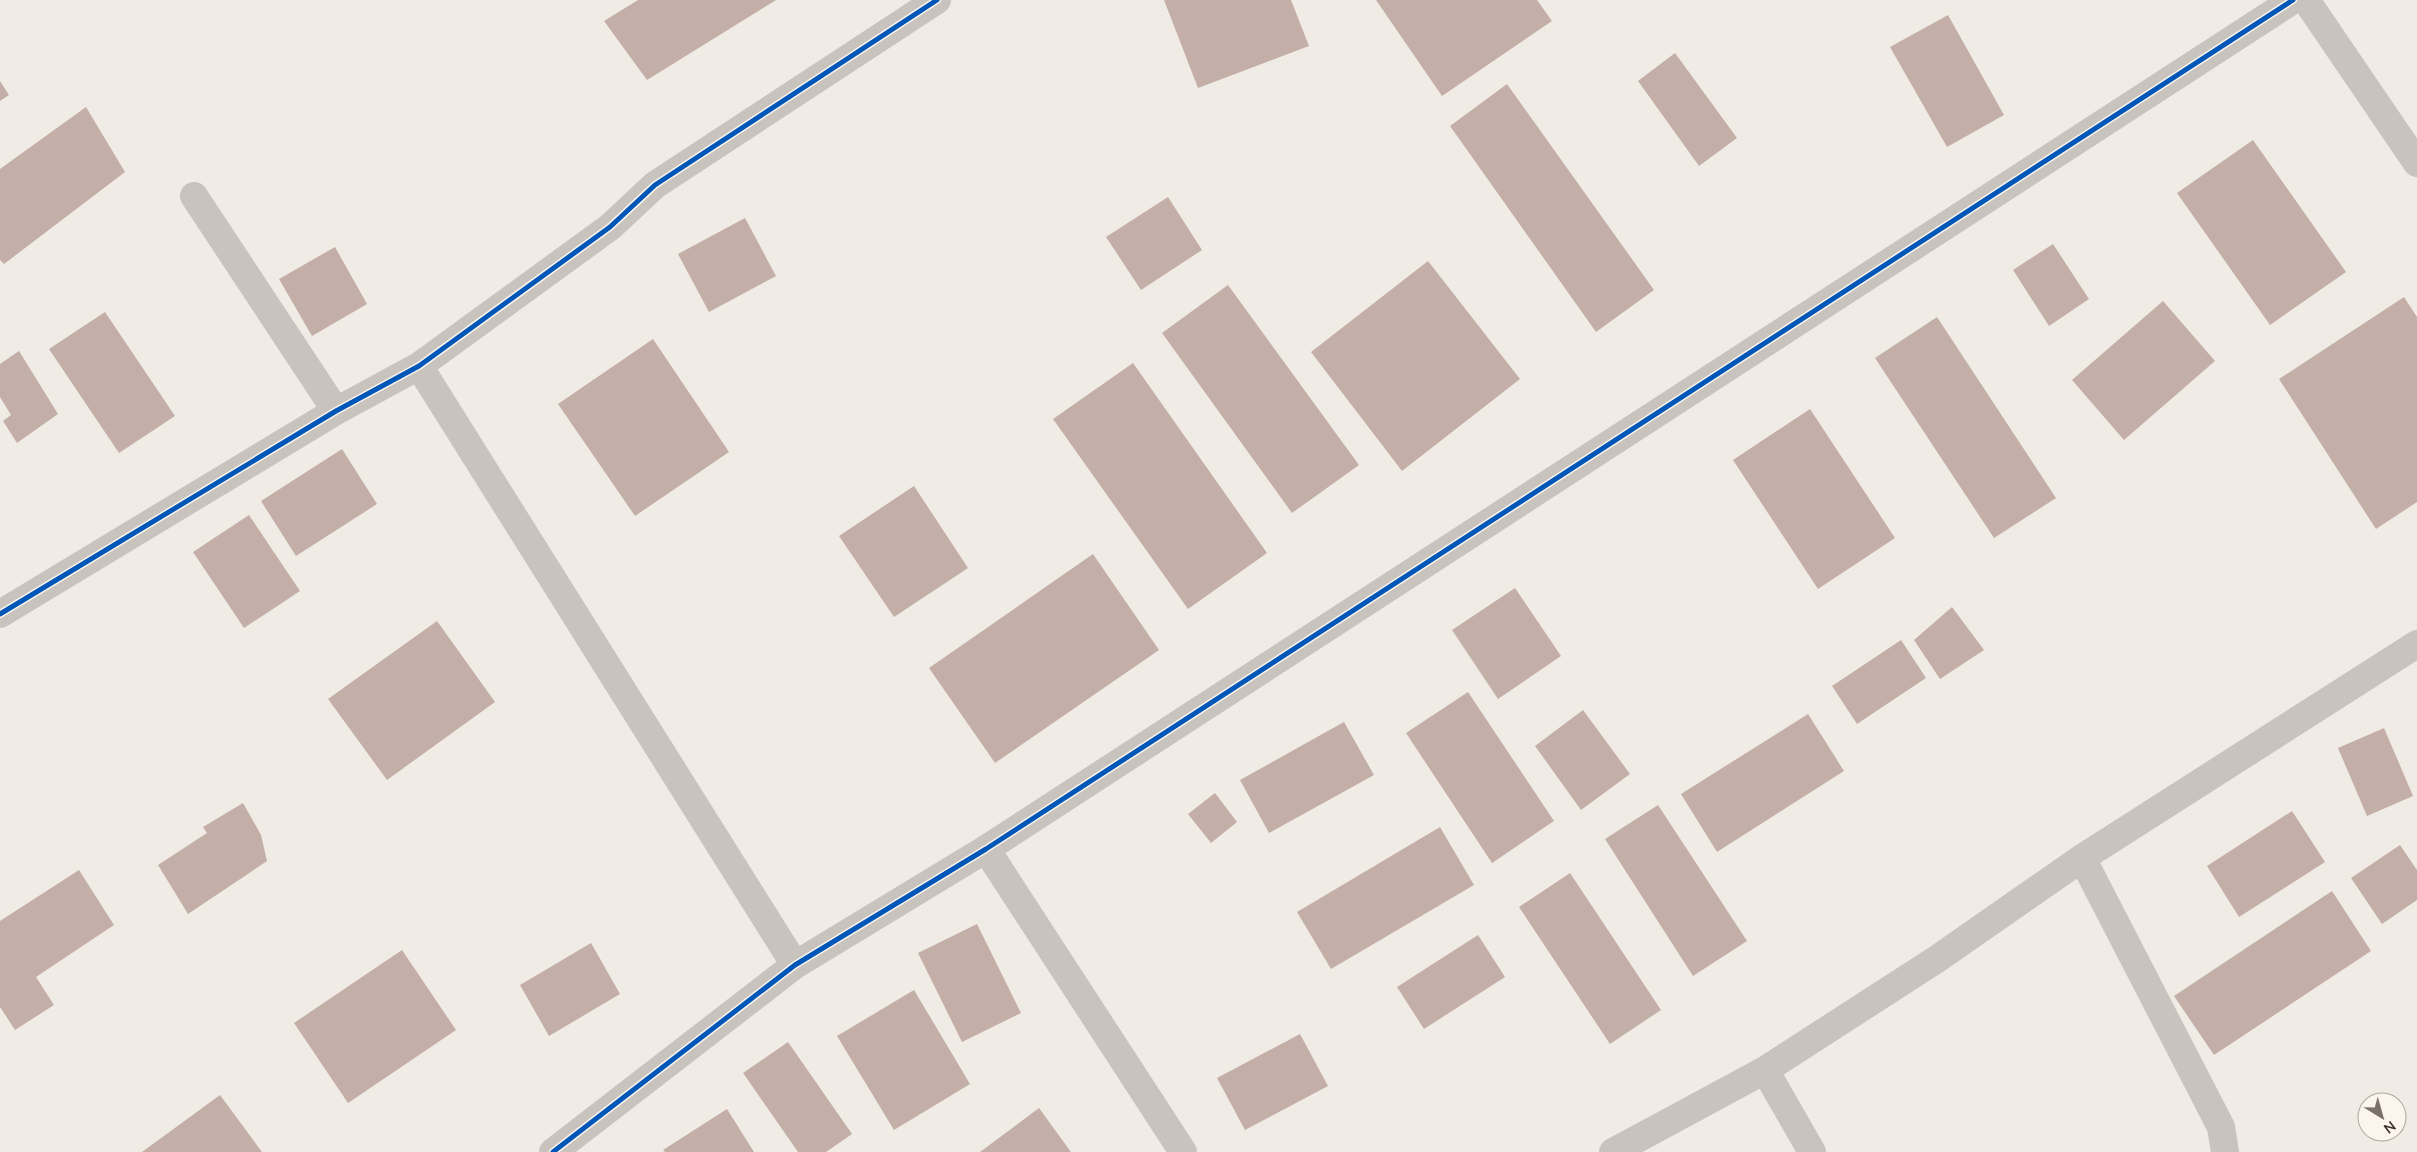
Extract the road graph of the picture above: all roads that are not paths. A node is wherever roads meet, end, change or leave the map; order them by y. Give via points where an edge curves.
1 (936, 0) edge
2 (2293, 0) edge
3 (2306, 0) edge
4 (2417, 163) edge
5 (194, 196) dead end
6 (419, 366) junction
7 (336, 411) junction
8 (0, 614) edge
9 (2417, 644) edge
10 (986, 849) junction
11 (2082, 858) junction
12 (796, 965) junction
13 (1765, 1070) junction
14 (566, 1148) edge
15 (1183, 1152) edge
16 (1612, 1152) edge
17 (1812, 1152) edge
18 (2225, 1152) edge

1 - 6 street via 655,185 610,227
2 - 10 street
3 - 4 street
5 - 7 street
6 - 7 street
6 - 12 street
7 - 8 street
9 - 11 street
10 - 12 street
10 - 15 street
11 - 13 street via 1937,959
11 - 18 street via 2221,1127
12 - 14 street
13 - 16 street
13 - 17 street

